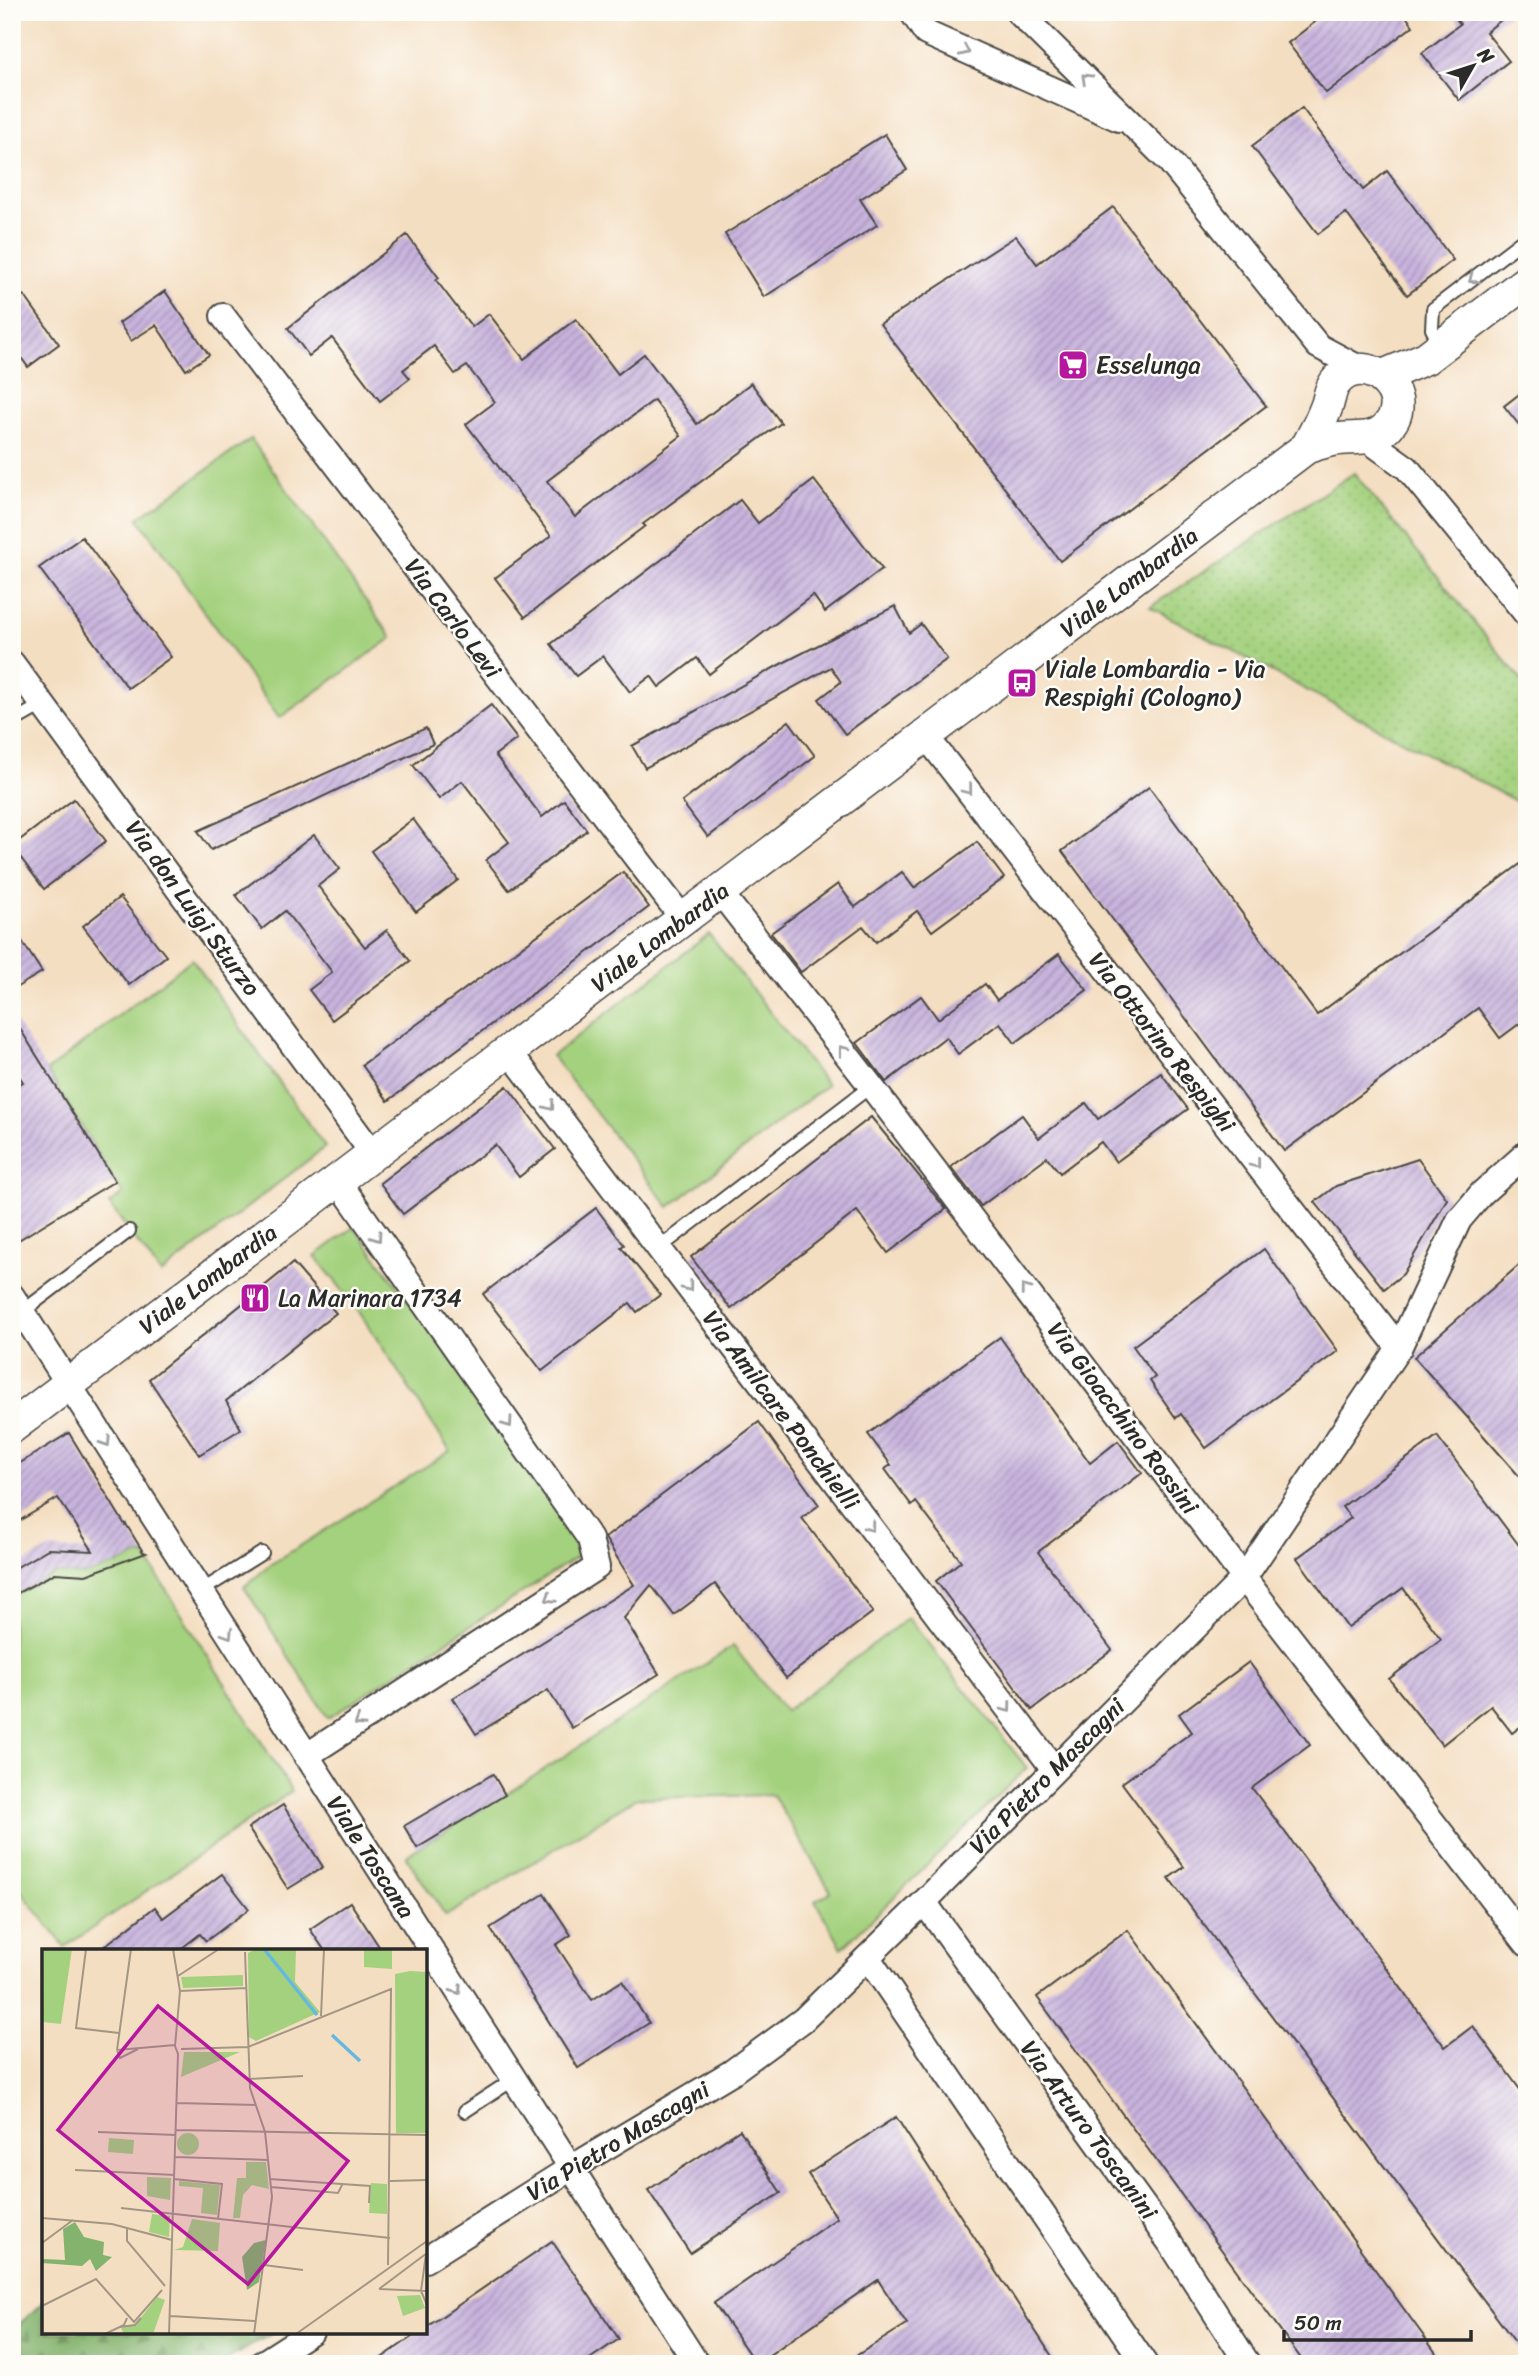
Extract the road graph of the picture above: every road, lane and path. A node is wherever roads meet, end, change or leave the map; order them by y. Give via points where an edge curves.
1 (912, 12) edge
2 (1018, 12) edge
3 (1134, 126) junction
4 (1527, 237) edge
5 (1527, 281) edge
6 (223, 316) dead end
7 (1318, 346) junction
8 (1433, 352) junction
9 (1383, 391) junction
10 (1329, 398) junction
11 (1361, 438) junction
12 (1307, 447) junction
13 (1407, 468) junction
14 (1527, 615) edge
15 (12, 663) edge
16 (42, 705) junction
17 (12, 722) edge
18 (926, 736) junction
19 (720, 892) junction
20 (683, 919) junction
21 (509, 1051) junction
22 (872, 1086) junction
23 (1527, 1153) edge
24 (373, 1154) junction
25 (338, 1181) junction
26 (129, 1231) dead end
27 (658, 1249) junction
28 (17, 1304) edge
29 (1399, 1348) junction
30 (69, 1385) junction
31 (12, 1427) edge
32 (262, 1553) dead end
33 (1244, 1578) junction
34 (201, 1591) junction
35 (306, 1756) junction
36 (1054, 1769) junction
37 (924, 1902) junction
38 (1527, 1944) edge
39 (867, 1958) junction
40 (514, 2079) junction
41 (465, 2111) dead end
42 (570, 2168) junction
43 (427, 2259) edge
44 (308, 2334) edge
45 (261, 2364) edge
46 (697, 2364) edge
47 (1145, 2364) edge
48 (1248, 2364) edge

1 -> 3 street via 926,33
3 -> 2 street
3 - 7 street via 1170,162
4 -> 8 lane via 1433,309
5 - 8 street, Viale Lombardia
6 - 20 street, Via Carlo Levi
7 - 9 street
7 - 10 street
8 - 9 street, Viale Lombardia
9 - 10 street, Viale Lombardia via 1345,374
9 - 11 street, Viale Lombardia via 1385,429
9 - 13 street
10 - 11 street via 1331,418 1338,428
10 - 12 street, Viale Lombardia
11 - 12 street, Viale Lombardia
11 - 13 street
12 - 18 street, Viale Lombardia
13 - 14 street
15 - 16 street, Via don Luigi Sturzo
16 - 17 lane
16 - 24 street, Via don Luigi Sturzo
18 - 19 street, Viale Lombardia
18 -> 29 street, Via Ottorino Respighi
19 - 20 street, Viale Lombardia
22 -> 19 street, Via Gioacchino Rossini
20 - 21 street, Viale Lombardia
21 - 24 street, Viale Lombardia
21 -> 27 street, Via Amilcare Ponchielli
22 - 27 lane
33 -> 22 street, Via Gioacchino Rossini
23 - 29 street, Via Pietro Mascagni via 1459,1220
24 - 25 street, Viale Lombardia
25 - 30 street, Viale Lombardia
25 -> 35 street via 590,1539 597,1567
26 - 28 lane
27 -> 36 street, Via Amilcare Ponchielli
28 - 30 street, Viale Toscana
29 - 33 street, Via Pietro Mascagni
30 - 31 street, Viale Lombardia
30 -> 34 street, Viale Toscana
32 - 34 lane
33 - 36 street, Via Pietro Mascagni
33 - 38 street, Via Gioacchino Rossini
34 -> 35 street, Viale Toscana
35 -> 40 street, Viale Toscana
36 - 37 street, Via Pietro Mascagni
37 - 39 street, Via Pietro Mascagni
37 - 48 street, Via Arturo Toscanini via 1171,2244
39 - 42 street, Via Pietro Mascagni via 803,2020 732,2072
39 - 47 street
40 - 41 lane
40 - 42 street, Viale Toscana
42 - 43 street, Via Pietro Mascagni
42 - 46 street, Viale Toscana
44 - 45 street

